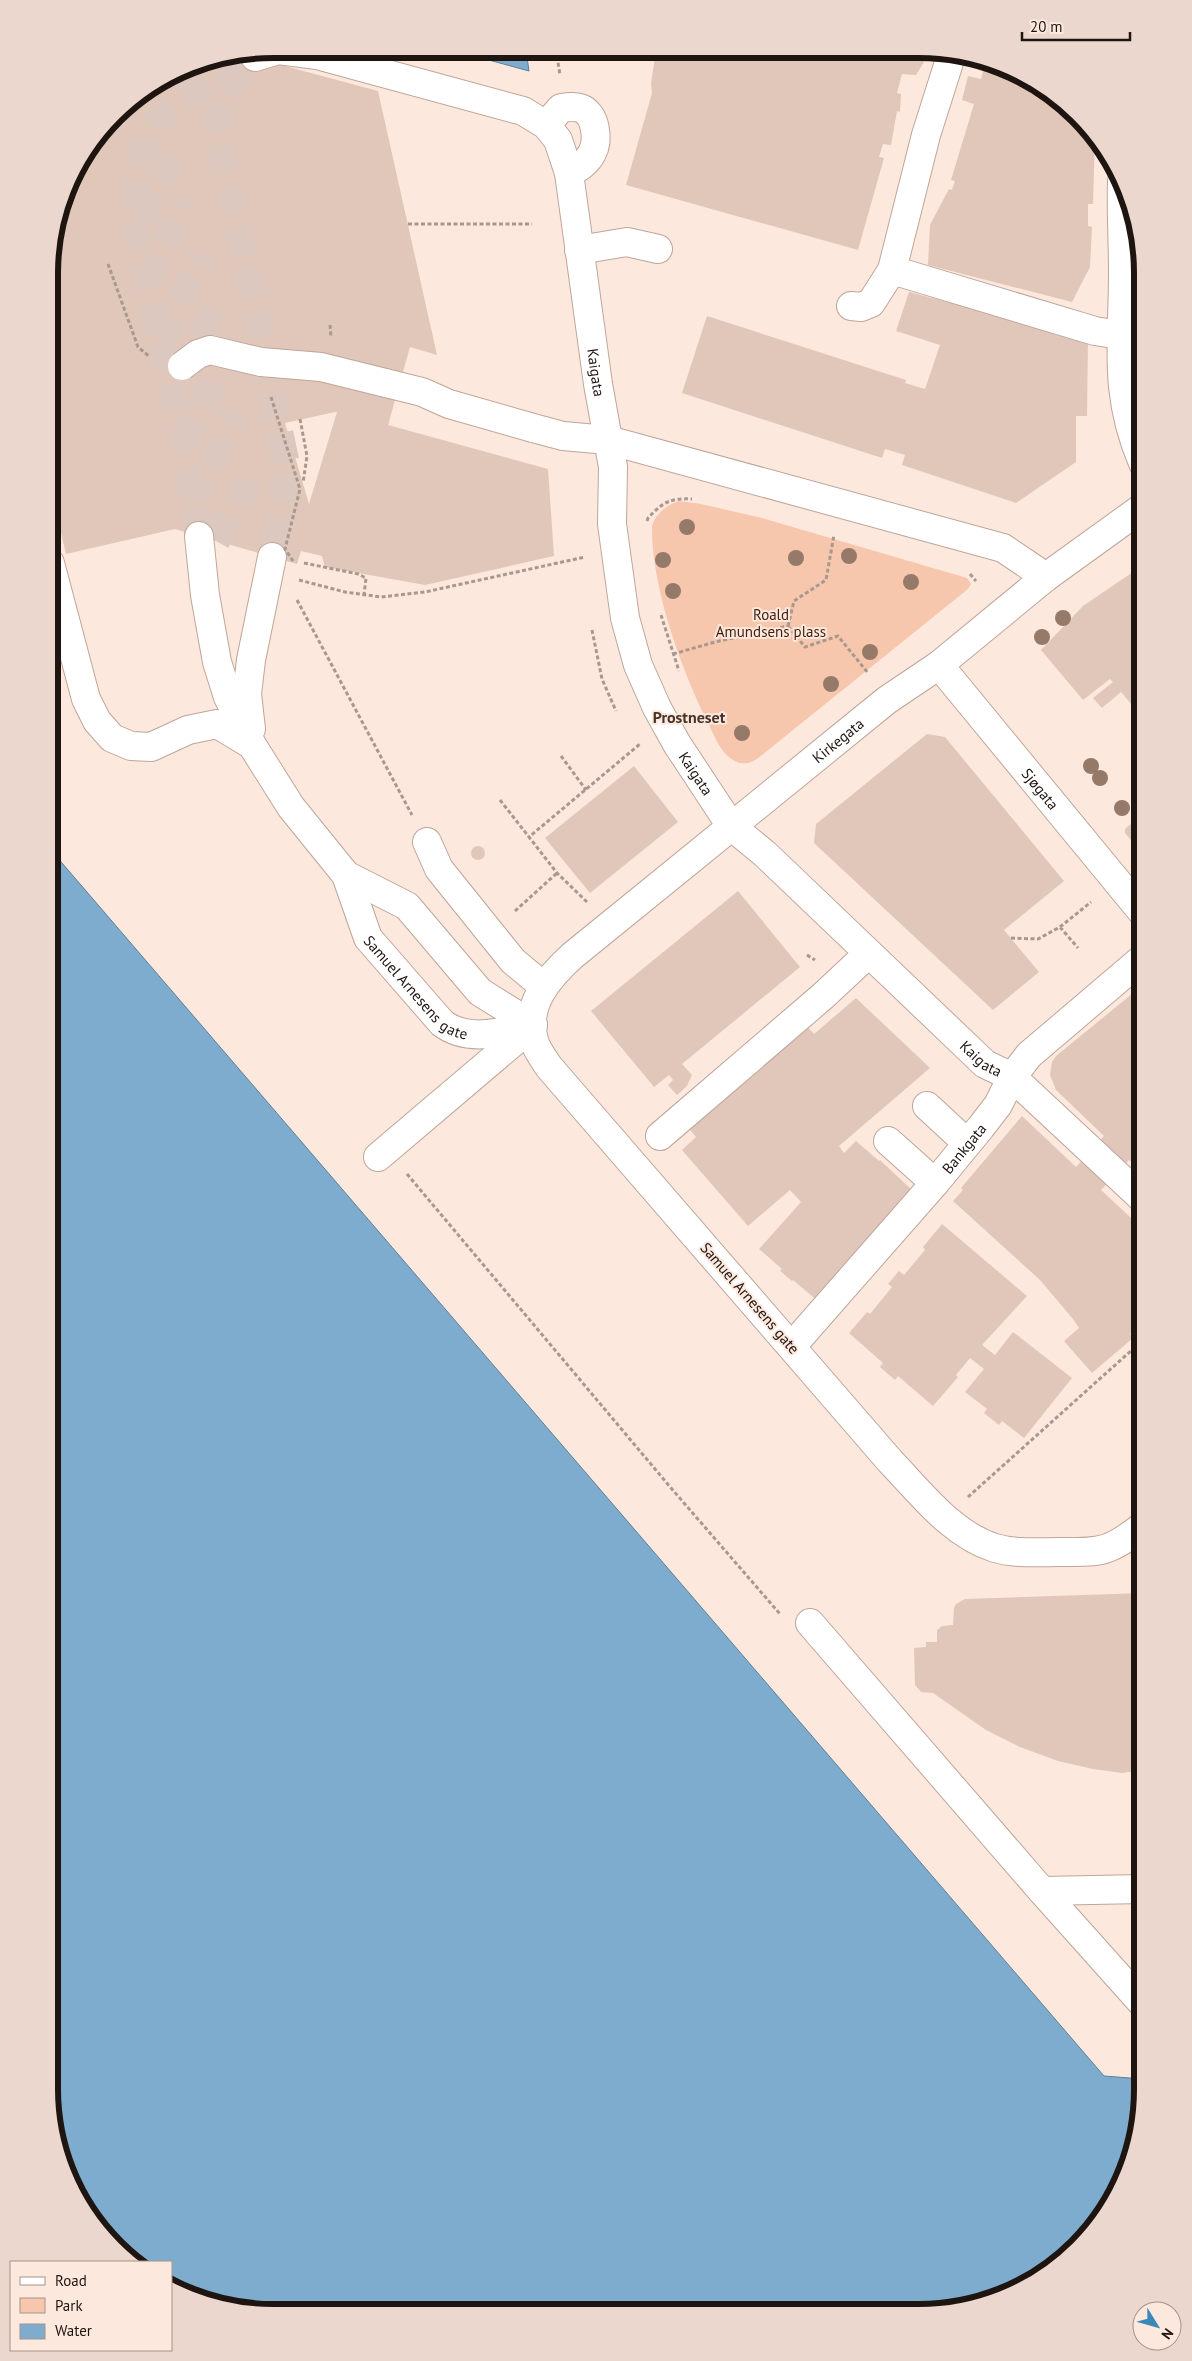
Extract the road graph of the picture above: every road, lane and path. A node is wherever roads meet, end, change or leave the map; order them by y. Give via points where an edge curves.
1 (328, 58) edge
2 (950, 60) edge
3 (546, 125) junction
4 (569, 173) junction
5 (1122, 202) edge
6 (408, 224) dead end
7 (532, 224) dead end
8 (658, 249) dead end
9 (579, 250) junction
10 (108, 264) dead end
11 (892, 270) junction
12 (850, 306) dead end
13 (1120, 335) junction
14 (261, 362) junction
15 (182, 366) joint
16 (300, 419) dead end
17 (1134, 436) edge
18 (608, 440) junction
19 (303, 483) dead end
20 (663, 504) dead end
21 (1134, 513) edge
22 (646, 527) dead end
23 (835, 533) dead end
24 (207, 539) tunnel mouth
25 (615, 545) junction
26 (282, 559) junction
27 (1046, 576) junction
28 (293, 578) dead end
29 (58, 593) edge
30 (293, 593) dead end
31 (364, 595) junction
32 (660, 612) dead end
33 (788, 626) junction
34 (673, 654) junction
35 (939, 664) junction
36 (872, 677) dead end
37 (682, 678) dead end
38 (640, 744) dead end
39 (252, 745) junction
40 (560, 756) dead end
41 (586, 790) junction
42 (500, 800) dead end
43 (731, 826) junction
44 (529, 838) junction
45 (427, 842) joint
46 (557, 874) junction
47 (346, 875) junction
48 (1091, 901) dead end
49 (1134, 902) edge
50 (590, 904) dead end
51 (514, 912) dead end
52 (1060, 927) junction
53 (1011, 938) dead end
54 (1078, 948) dead end
55 (868, 954) junction
56 (1134, 966) edge
57 (543, 986) junction
58 (533, 1025) junction
59 (1012, 1077) junction
60 (927, 1106) dead end
61 (660, 1136) dead end
62 (888, 1141) dead end
63 (967, 1143) junction
64 (382, 1153) joint
65 (935, 1183) junction
66 (1134, 1191) edge
67 (792, 1346) junction
68 (1134, 1348) edge
69 (968, 1497) dead end
70 (1134, 1532) edge
71 (782, 1616) dead end
72 (810, 1623) dead end
73 (1134, 1889) edge
74 (1042, 1891) junction
75 (1134, 1994) edge

1 - 3 street via 523,111
2 - 11 street via 926,135
3 - 4 street, Kaigata via 558,140
3 - 4 street via 561,108 580,108 592,120 596,136 593,152 587,161
4 - 9 street, Kaigata
5 - 13 street
6 - 7 path
8 - 9 street via 627,242
9 - 18 street, Kaigata
10 - 15 path, bridge via 138,347 149,356
11 - 12 street via 871,303 861,307
11 - 13 street via 1095,331
13 - 17 street via 1125,410
14 - 15 street, bridge via 210,350
14 - 18 street, bridge via 321,367 422,392 449,404 563,436
14 - 26 path, bridge via 300,489
16 - 19 path via 307,456
18 - 25 street, Kaigata via 613,467
18 - 27 street via 1003,548
20 - 22 path via 648,518
21 - 27 street, Kirkegata
23 - 33 path via 826,580 794,601
24 - 39 street, Samuel Arnesens gate via 202,568 217,662 228,697
25 - 31 path via 591,556 425,592
25 - 43 street, Kaigata via 625,618 644,680 677,744
26 - 31 path via 358,574 366,578
26 - 39 street via 251,660 247,694
27 - 35 street, Kirkegata
28 - 31 path
29 - 39 street via 86,699 97,721 112,738 131,746 151,747 188,730 218,724
30 - 45 path
32 - 34 path
33 - 34 path
33 - 36 path via 805,647 838,636
34 - 37 path
35 - 43 street, Kirkegata via 887,700
35 - 49 street, Sjøgata
38 - 41 path
39 - 47 street, Samuel Arnesens gate via 291,807
40 - 41 path
41 - 44 path
42 - 44 path
43 - 55 street, Kaigata via 765,854
43 - 57 street, Kirkegata via 572,956
44 - 46 path
45 - 57 street via 439,869 513,961
46 - 50 path
46 - 51 path
47 - 58 street, Samuel Arnesens gate via 407,906 480,992
47 - 58 street, Samuel Arnesens gate via 368,938 442,1023 450,1029 487,1036
48 - 52 path
52 - 53 path via 1038,939
52 - 54 path
55 - 59 street, Kaigata via 985,1064
55 - 61 street
56 - 59 street, Bankgata via 1034,1050
57 - 58 street, Samuel Arnesens gate via 537,996
58 - 64 street
58 - 67 street, Samuel Arnesens gate via 533,1039 549,1067
59 - 63 street, Bankgata via 998,1105
59 - 66 street, Kaigata
60 - 63 street
62 - 65 street
63 - 65 street, Bankgata
64 - 71 path
65 - 67 street, Bankgata
67 - 70 street, Samuel Arnesens gate via 890,1461 943,1516 970,1535 995,1548 1027,1553 1093,1552 1108,1549
68 - 69 path
72 - 74 street
73 - 74 street
74 - 75 street

